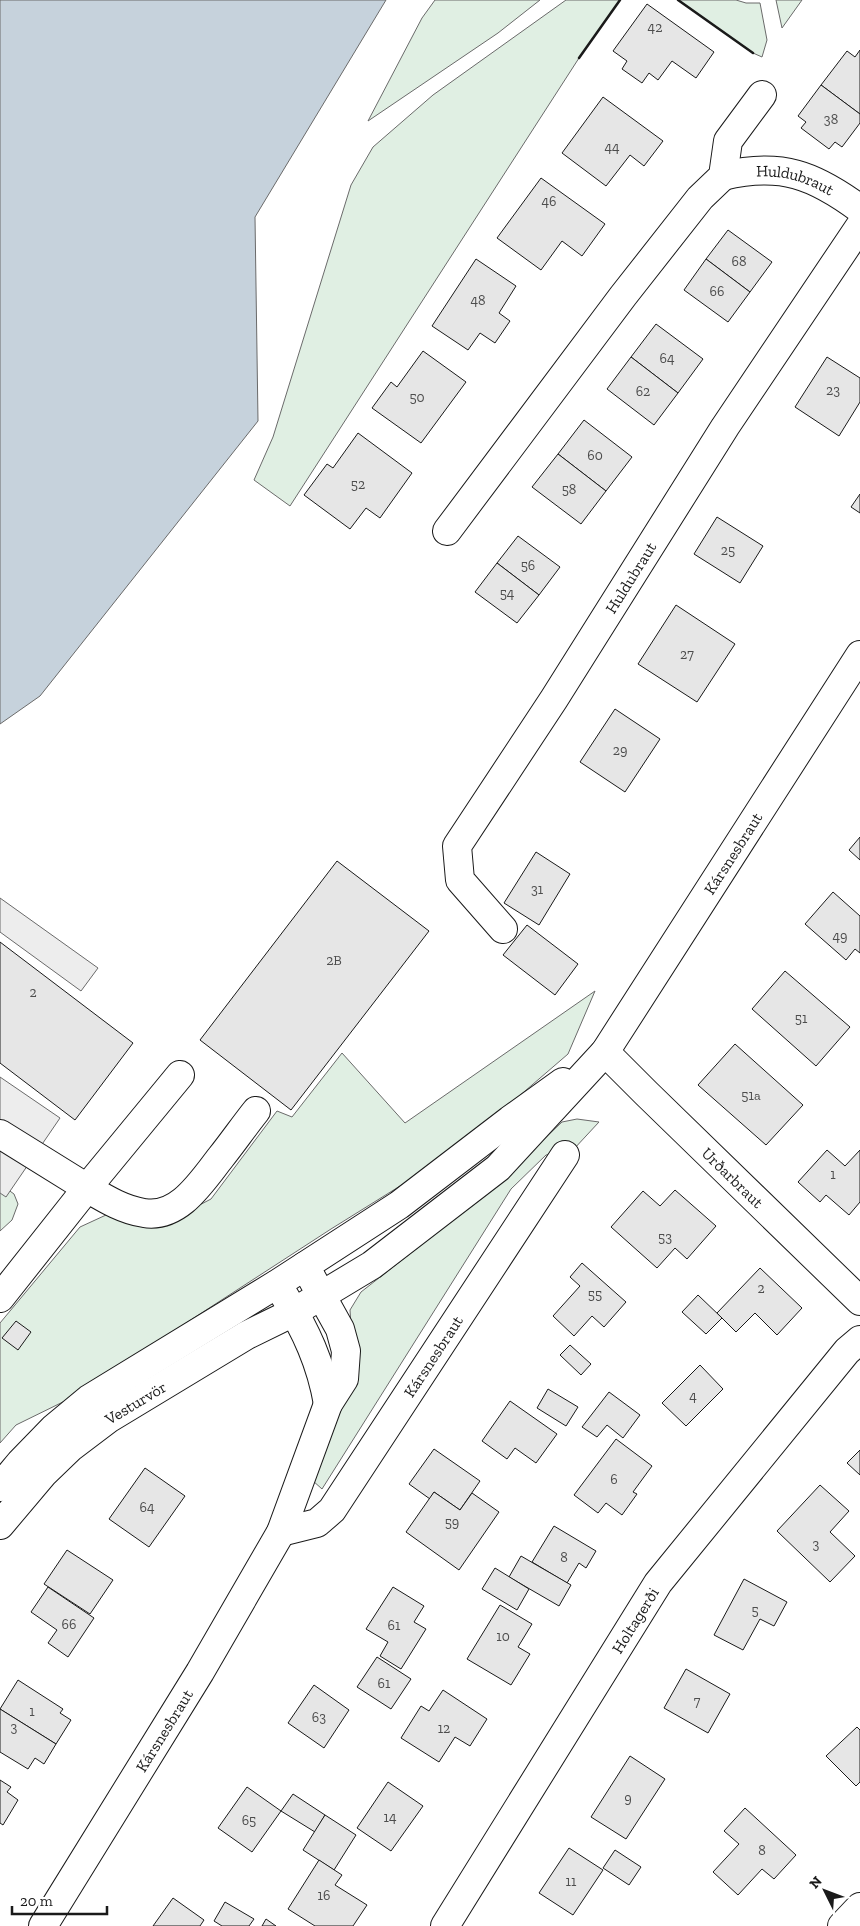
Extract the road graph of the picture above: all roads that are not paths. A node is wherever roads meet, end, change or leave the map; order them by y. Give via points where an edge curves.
1 (762, 95) dead end
2 (723, 176) junction
3 (860, 209) edge
4 (860, 226) edge
5 (447, 531) dead end
6 (860, 654) edge
7 (503, 929) dead end
8 (605, 1052) junction
9 (180, 1075) dead end
10 (256, 1111) dead end
11 (0, 1134) edge
12 (565, 1155) dead end
13 (87, 1188) junction
14 (305, 1266) junction
15 (277, 1284) junction
16 (322, 1295) junction
17 (0, 1298) edge
18 (860, 1301) edge
19 (294, 1312) junction
20 (860, 1340) edge
21 (328, 1404) junction
22 (0, 1487) edge
23 (0, 1525) edge
24 (281, 1532) junction
25 (860, 1907) edge
26 (43, 1926) edge
27 (445, 1926) edge
28 (842, 1926) edge

1 - 2 street via 728,141
2 - 3 street, Huldubraut via 759,170 803,176 823,184
2 - 5 street via 700,198 623,296
4 - 7 street, Huldubraut via 725,426 458,846 460,880
6 - 8 street, Kársnesbraut
8 - 14 street, Kársnesbraut via 399,1205
8 - 16 street, Kársnesbraut via 498,1168 372,1265
8 - 18 street, Urðarbraut
9 - 13 street
10 - 13 street via 198,1187 174,1207 145,1213 107,1200
11 - 13 street
12 - 24 street, Kársnesbraut via 332,1510 317,1523
13 - 17 street
14 - 15 street, Kársnesbraut
14 - 16 street, Kársnesbraut
15 - 19 street, Kársnesbraut
15 - 22 street, Vesturvör via 89,1399 54,1428
16 - 19 street, Kársnesbraut
16 - 21 street, Kársnesbraut via 340,1329 346,1351 344,1379
19 - 21 street, Kársnesbraut via 314,1349
19 - 23 street, Vesturvör via 248,1335 108,1419 43,1474
20 - 27 street, Holtagerði via 847,1351 658,1583
21 - 24 street, Kársnesbraut
24 - 26 street, Kársnesbraut via 200,1672
25 - 28 street

